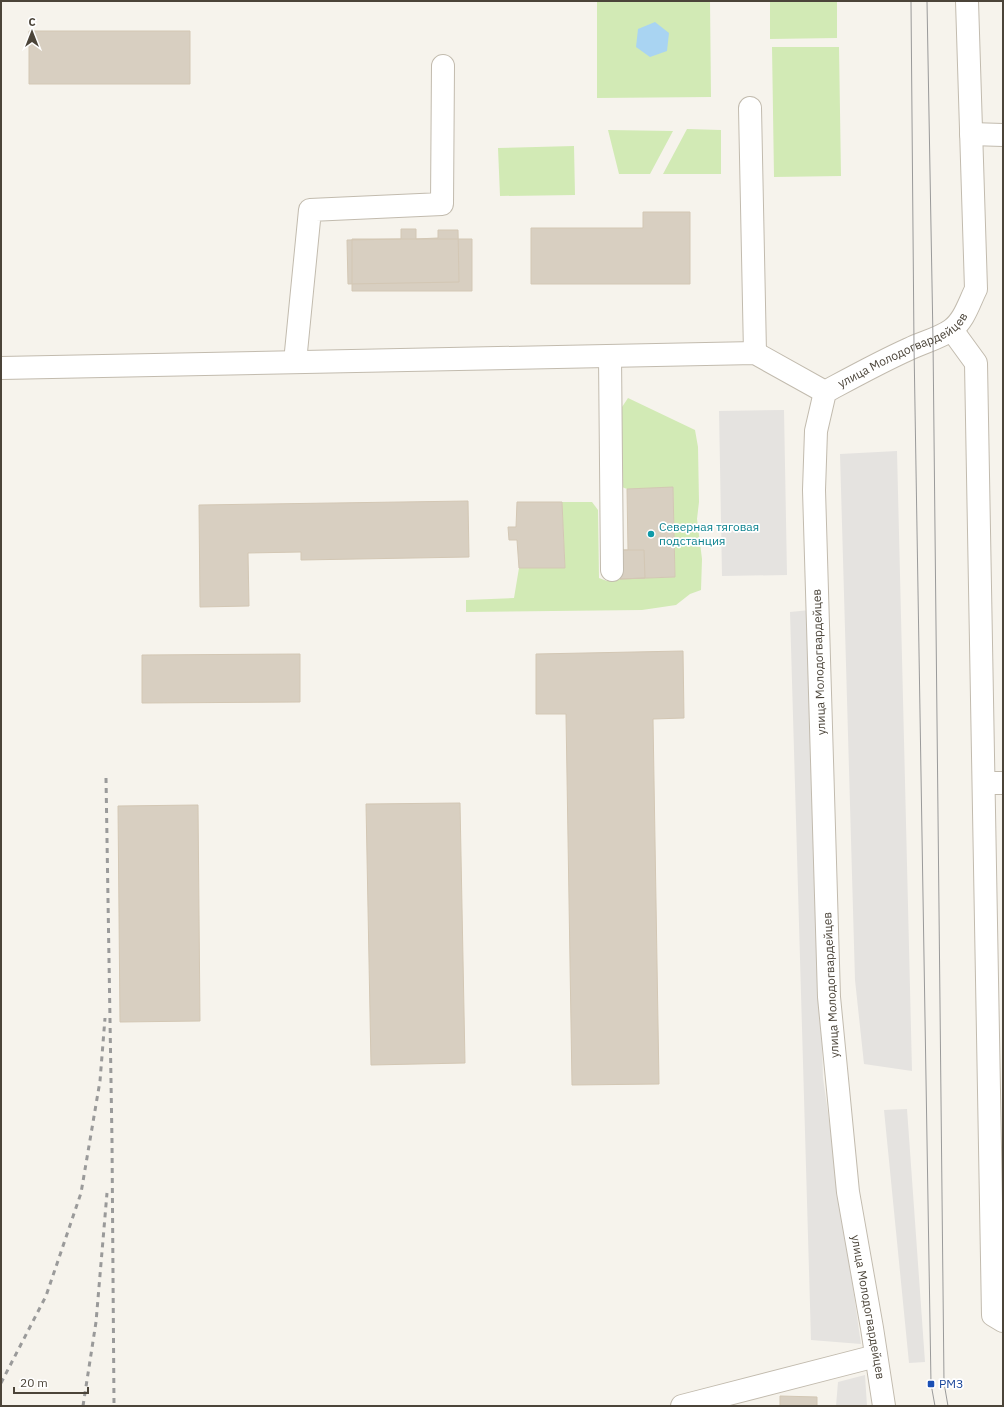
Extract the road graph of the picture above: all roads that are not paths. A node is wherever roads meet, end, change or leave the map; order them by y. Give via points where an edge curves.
1 (967, 1) edge
2 (443, 66) dead end
3 (750, 108) dead end
4 (971, 134) junction
5 (1003, 135) edge
6 (952, 330) junction
7 (755, 353) junction
8 (610, 356) junction
9 (295, 362) junction
10 (1, 368) edge
11 (825, 392) junction
12 (612, 570) dead end
13 (993, 783) edge
14 (997, 1236) edge
15 (1003, 1321) edge
16 (876, 1356) junction
17 (682, 1406) edge
18 (884, 1406) edge

1 - 4 street, улица Молодогвардейцев
2 - 9 street via 442,204 310,210
3 - 7 street
4 - 5 street
4 - 6 street, улица Молодогвардейцев via 976,289 965,313
6 - 11 street, улица Молодогвардейцев via 873,365
6 - 13 street via 976,363
7 - 8 street
7 - 11 street
8 - 9 street
8 - 12 street
9 - 10 street
11 - 16 street, улица Молодогвардейцев via 816,431 814,490 829,997 848,1192
13 - 14 street
14 - 15 street via 993,1315
16 - 17 street
16 - 18 street, улица Молодогвардейцев

